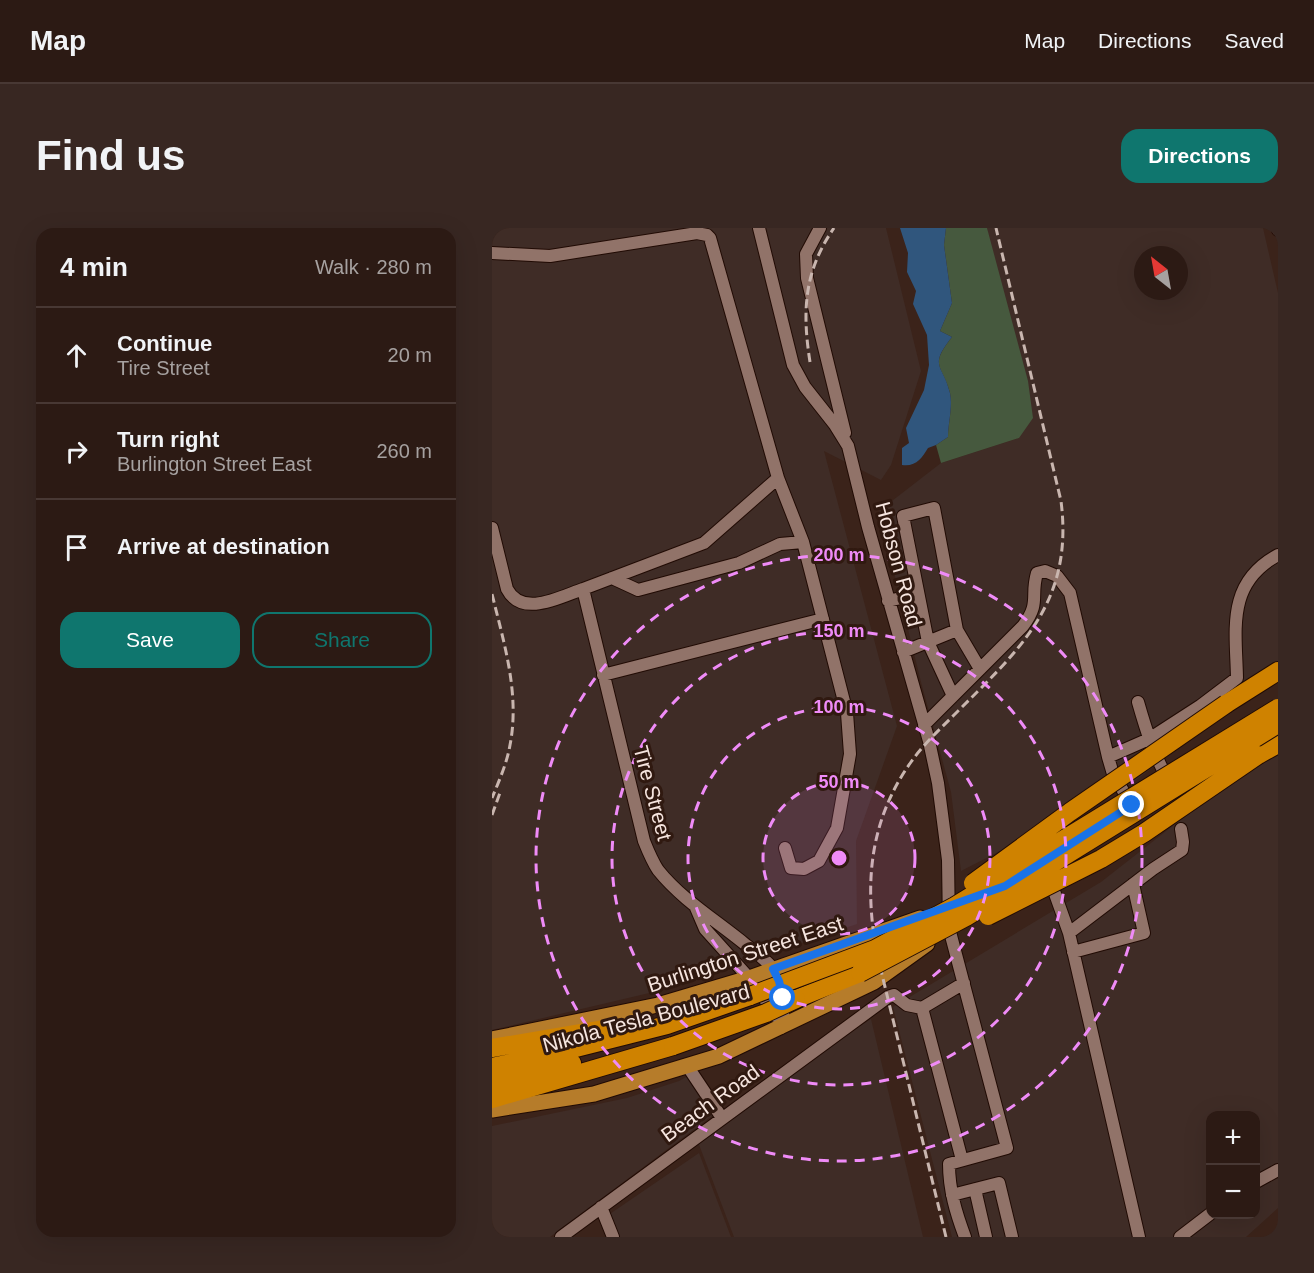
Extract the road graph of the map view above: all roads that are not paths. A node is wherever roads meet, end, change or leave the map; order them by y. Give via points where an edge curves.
1 (759, 228) edge
2 (820, 228) edge
3 (492, 253) edge
4 (848, 446) junction
5 (778, 478) junction
6 (492, 528) edge
7 (803, 542) junction
8 (1278, 555) edge
9 (612, 578) junction
10 (583, 589) junction
11 (918, 594) junction
12 (888, 601) junction
13 (823, 618) junction
14 (957, 630) junction
15 (927, 642) junction
16 (903, 652) junction
17 (980, 669) junction
18 (1278, 671) edge
19 (603, 675) junction
20 (953, 696) junction
21 (1138, 702) dead end
22 (1278, 703) edge
23 (1278, 708) edge
24 (1278, 716) edge
25 (1278, 724) edge
26 (924, 725) junction
27 (1234, 738) junction
28 (1149, 739) junction
29 (1278, 744) edge
30 (1108, 757) junction
31 (1169, 781) junction
32 (1132, 805) junction
33 (1181, 829) dead end
34 (785, 848) dead end
35 (1044, 861) junction
36 (1133, 884) junction
37 (1005, 886) junction
38 (695, 906) junction
39 (948, 908) junction
40 (949, 928) junction
41 (1069, 933) junction
42 (1074, 952) junction
43 (835, 963) junction
44 (773, 969) junction
45 (860, 973) junction
46 (749, 978) junction
47 (964, 983) junction
48 (922, 1008) junction
49 (781, 1028) junction
50 (669, 1032) junction
51 (492, 1039) edge
52 (492, 1048) edge
53 (492, 1067) edge
54 (688, 1067) junction
55 (492, 1081) edge
56 (492, 1099) edge
57 (492, 1110) edge
58 (722, 1118) junction
59 (962, 1160) junction
60 (1278, 1170) edge
61 (1260, 1180) edge
62 (975, 1189) junction
63 (952, 1195) junction
64 (601, 1207) junction
65 (1206, 1217) edge
66 (561, 1237) edge
67 (613, 1237) edge
68 (965, 1237) edge
69 (986, 1237) edge
70 (1012, 1237) edge
71 (1139, 1237) edge
72 (1180, 1237) edge

1 - 4 street, Hobson Road via 793,365
2 - 4 street via 806,254 807,278
3 - 5 street via 550,256 697,233 707,235
4 - 12 street, Hobson Road
5 - 7 street
5 - 9 street via 704,543
6 - 10 street via 511,596 531,605
7 - 9 street via 780,544 739,563 638,590
7 - 13 street
8 - 28 street via 1253,575 1240,596 1236,618 1237,678
9 - 10 street
10 - 19 street, Tire Street
11 - 12 street
11 - 14 street via 903,516 934,508
11 - 15 street
12 - 16 street, Hobson Road
13 - 19 street
13 - 34 street via 847,713 850,754 837,828 819,861 804,869 791,868
14 - 15 street
14 - 17 street
15 - 16 street
15 - 20 street
16 - 26 street, Hobson Road
17 - 20 street
17 - 30 street via 1032,614 1037,573 1045,570 1057,576 1070,593
18 - 43 highway, bridge via 907,927
19 - 38 street, Tire Street via 644,841 658,870
20 - 26 street
21 - 28 street
22 - 27 main road, Burlington Street East
23 - 43 highway, Nikola Tesla Boulevard, bridge via 955,906 884,944
24 - 27 main road, Burlington Street East
25 - 45 highway, bridge via 966,917
26 - 39 street, Hobson Road via 938,783 948,860
27 - 31 main road, Burlington Street East
28 - 30 street
28 - 31 street
29 - 45 highway, bridge via 1101,859 969,926
30 - 32 street via 1113,774
31 - 32 main road, Burlington Street East
32 - 35 main road, Burlington Street East
33 - 36 street via 1182,850
35 - 37 main road, Burlington Street East
35 - 41 street
36 - 41 street
36 - 42 street via 1144,933
37 - 39 main road, Burlington Street East
37 - 40 main road, Burlington Street East
38 - 44 street, Tire Street
38 - 46 street, Tire Street via 705,929
39 - 40 street, Hobson Road
39 - 44 main road, Burlington Street East
40 - 47 street, Hobson Road
40 - 49 main road, Burlington Street East via 883,977
41 - 42 street
42 - 71 street
43 - 50 highway, Nikola Tesla Boulevard, bridge
44 - 46 main road, Burlington Street East
44 - 49 street via 783,998
45 - 50 highway, bridge via 766,1013
46 - 49 street, Tire Street
46 - 51 main road, Burlington Street East via 658,1005
47 - 48 street
47 - 59 street, Hobson Road via 1007,1148
48 - 58 street, Beach Road via 907,1005 894,995 883,1001
48 - 59 street
49 - 54 main road, Burlington Street East
50 - 52 highway via 596,1031
50 - 53 highway, Nikola Tesla Boulevard
50 - 55 highway, Nikola Tesla Boulevard
50 - 56 highway
54 - 57 main road, Burlington Street East via 594,1094
54 - 58 street
58 - 64 street, Beach Road
59 - 63 street via 949,1164
60 - 61 street
62 - 63 street
62 - 69 street
62 - 70 street via 999,1184
63 - 68 street
64 - 66 street, Beach Road
64 - 67 street
65 - 72 street

